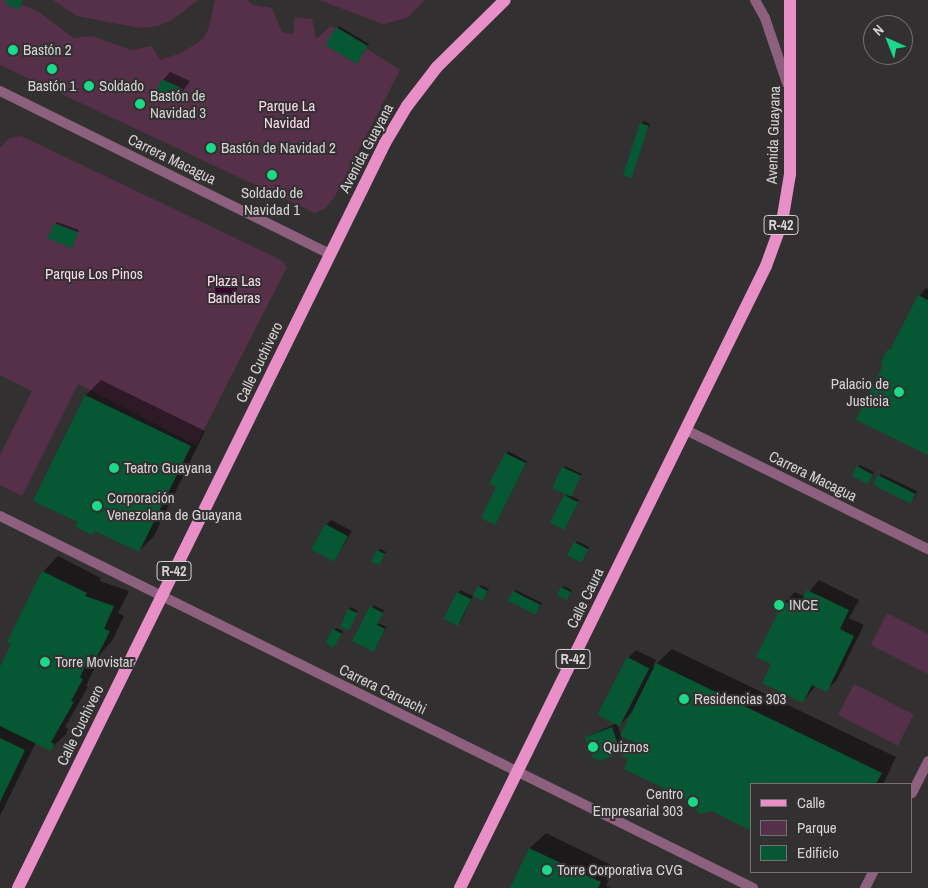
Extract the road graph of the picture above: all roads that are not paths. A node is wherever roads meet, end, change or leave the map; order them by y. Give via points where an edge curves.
1 (505, 0) edge
2 (755, 0) edge
3 (790, 0) edge
4 (1, 95) edge
5 (791, 101) junction
6 (330, 254) junction
7 (686, 430) junction
8 (0, 516) edge
9 (928, 549) edge
10 (162, 596) junction
11 (928, 760) edge
12 (517, 771) junction
13 (913, 791) edge
14 (872, 873) edge
15 (18, 888) edge
16 (460, 888) edge
17 (753, 888) edge
18 (865, 888) edge

1 - 6 main road, Avenida Guayana / R-42 via 466,35 407,106
2 - 5 street via 783,68
3 - 5 main road, Avenida Guayana / R-42
4 - 6 street, Carrera Macagua
5 - 7 main road, Avenida Guayana / R-42 via 790,174 782,222 754,293
6 - 10 main road, Calle Cuchivero / R-42
7 - 9 street, Carrera Macagua
7 - 12 main road, Calle Caura / R-42
8 - 10 street, Carrera Caruachi
10 - 12 street, Carrera Caruachi
10 - 15 main road, Calle Cuchivero / R-42
11 - 13 street
12 - 16 main road, Calle Caura / R-42
12 - 17 street, Carrera Caruachi
14 - 18 street

